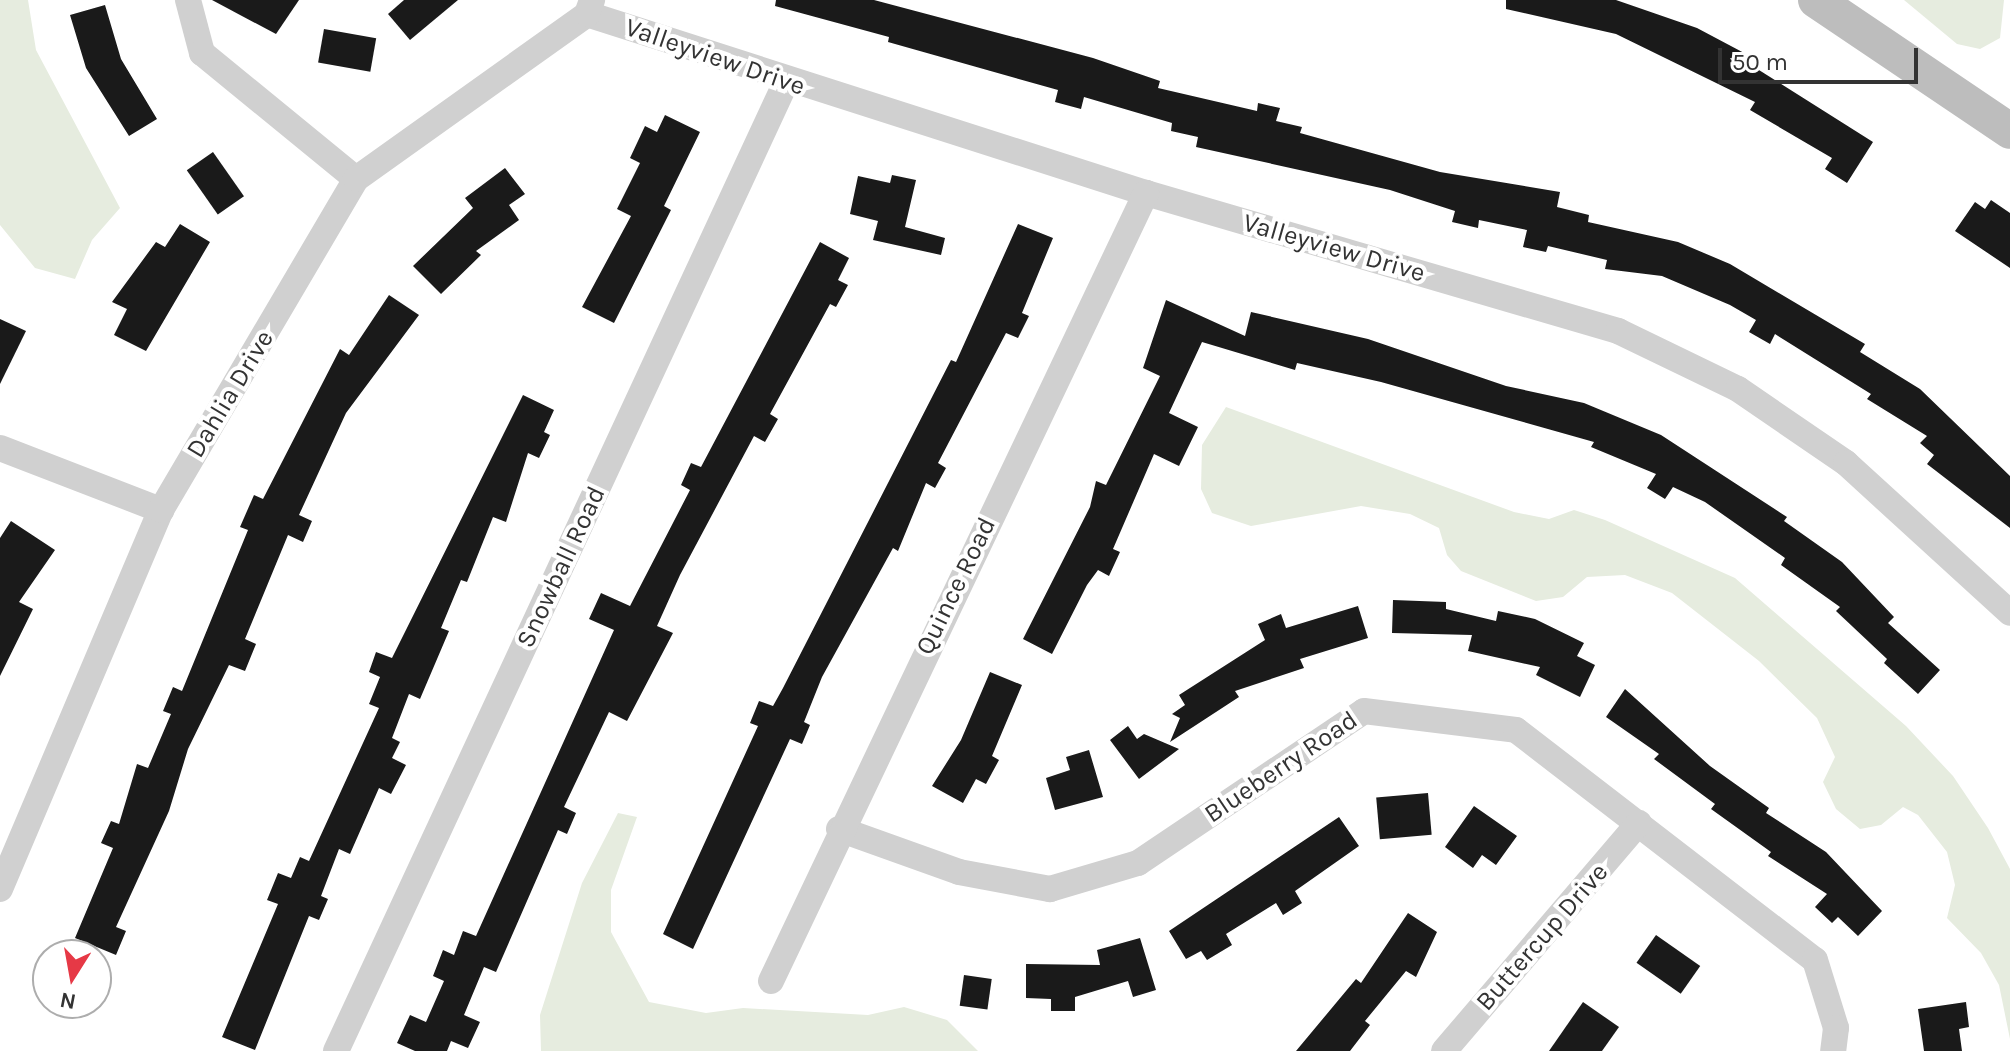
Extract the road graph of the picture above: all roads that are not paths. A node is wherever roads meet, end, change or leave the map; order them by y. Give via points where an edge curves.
1 (188, 0) edge
2 (1816, 0) edge
3 (589, 7) edge
4 (786, 82) junction
5 (2010, 131) edge
6 (356, 179) junction
7 (1146, 193) junction
8 (0, 448) edge
9 (161, 510) junction
10 (2010, 613) edge
11 (1639, 823) junction
12 (839, 829) junction
13 (0, 889) edge
14 (771, 981) dead end
15 (336, 1051) edge
16 (1444, 1051) edge
17 (1833, 1051) edge

1 - 6 street via 202,53
2 - 5 street
3 - 4 street, Valleyview Drive
3 - 6 street, Dahlia Drive
4 - 7 street, Valleyview Drive
4 - 15 street, Snowball Road
6 - 9 street, Dahlia Drive
7 - 10 street, Valleyview Drive via 1618,331 1738,389 1846,463
7 - 12 street, Quince Road
8 - 9 street
9 - 13 street, Dahlia Drive
11 - 12 street, Blueberry Road via 1516,730 1364,711 1138,863 1050,889 959,872
11 - 16 street, Buttercup Drive
11 - 17 street, Blueberry Road via 1815,960 1836,1028
12 - 14 street, Quince Road

